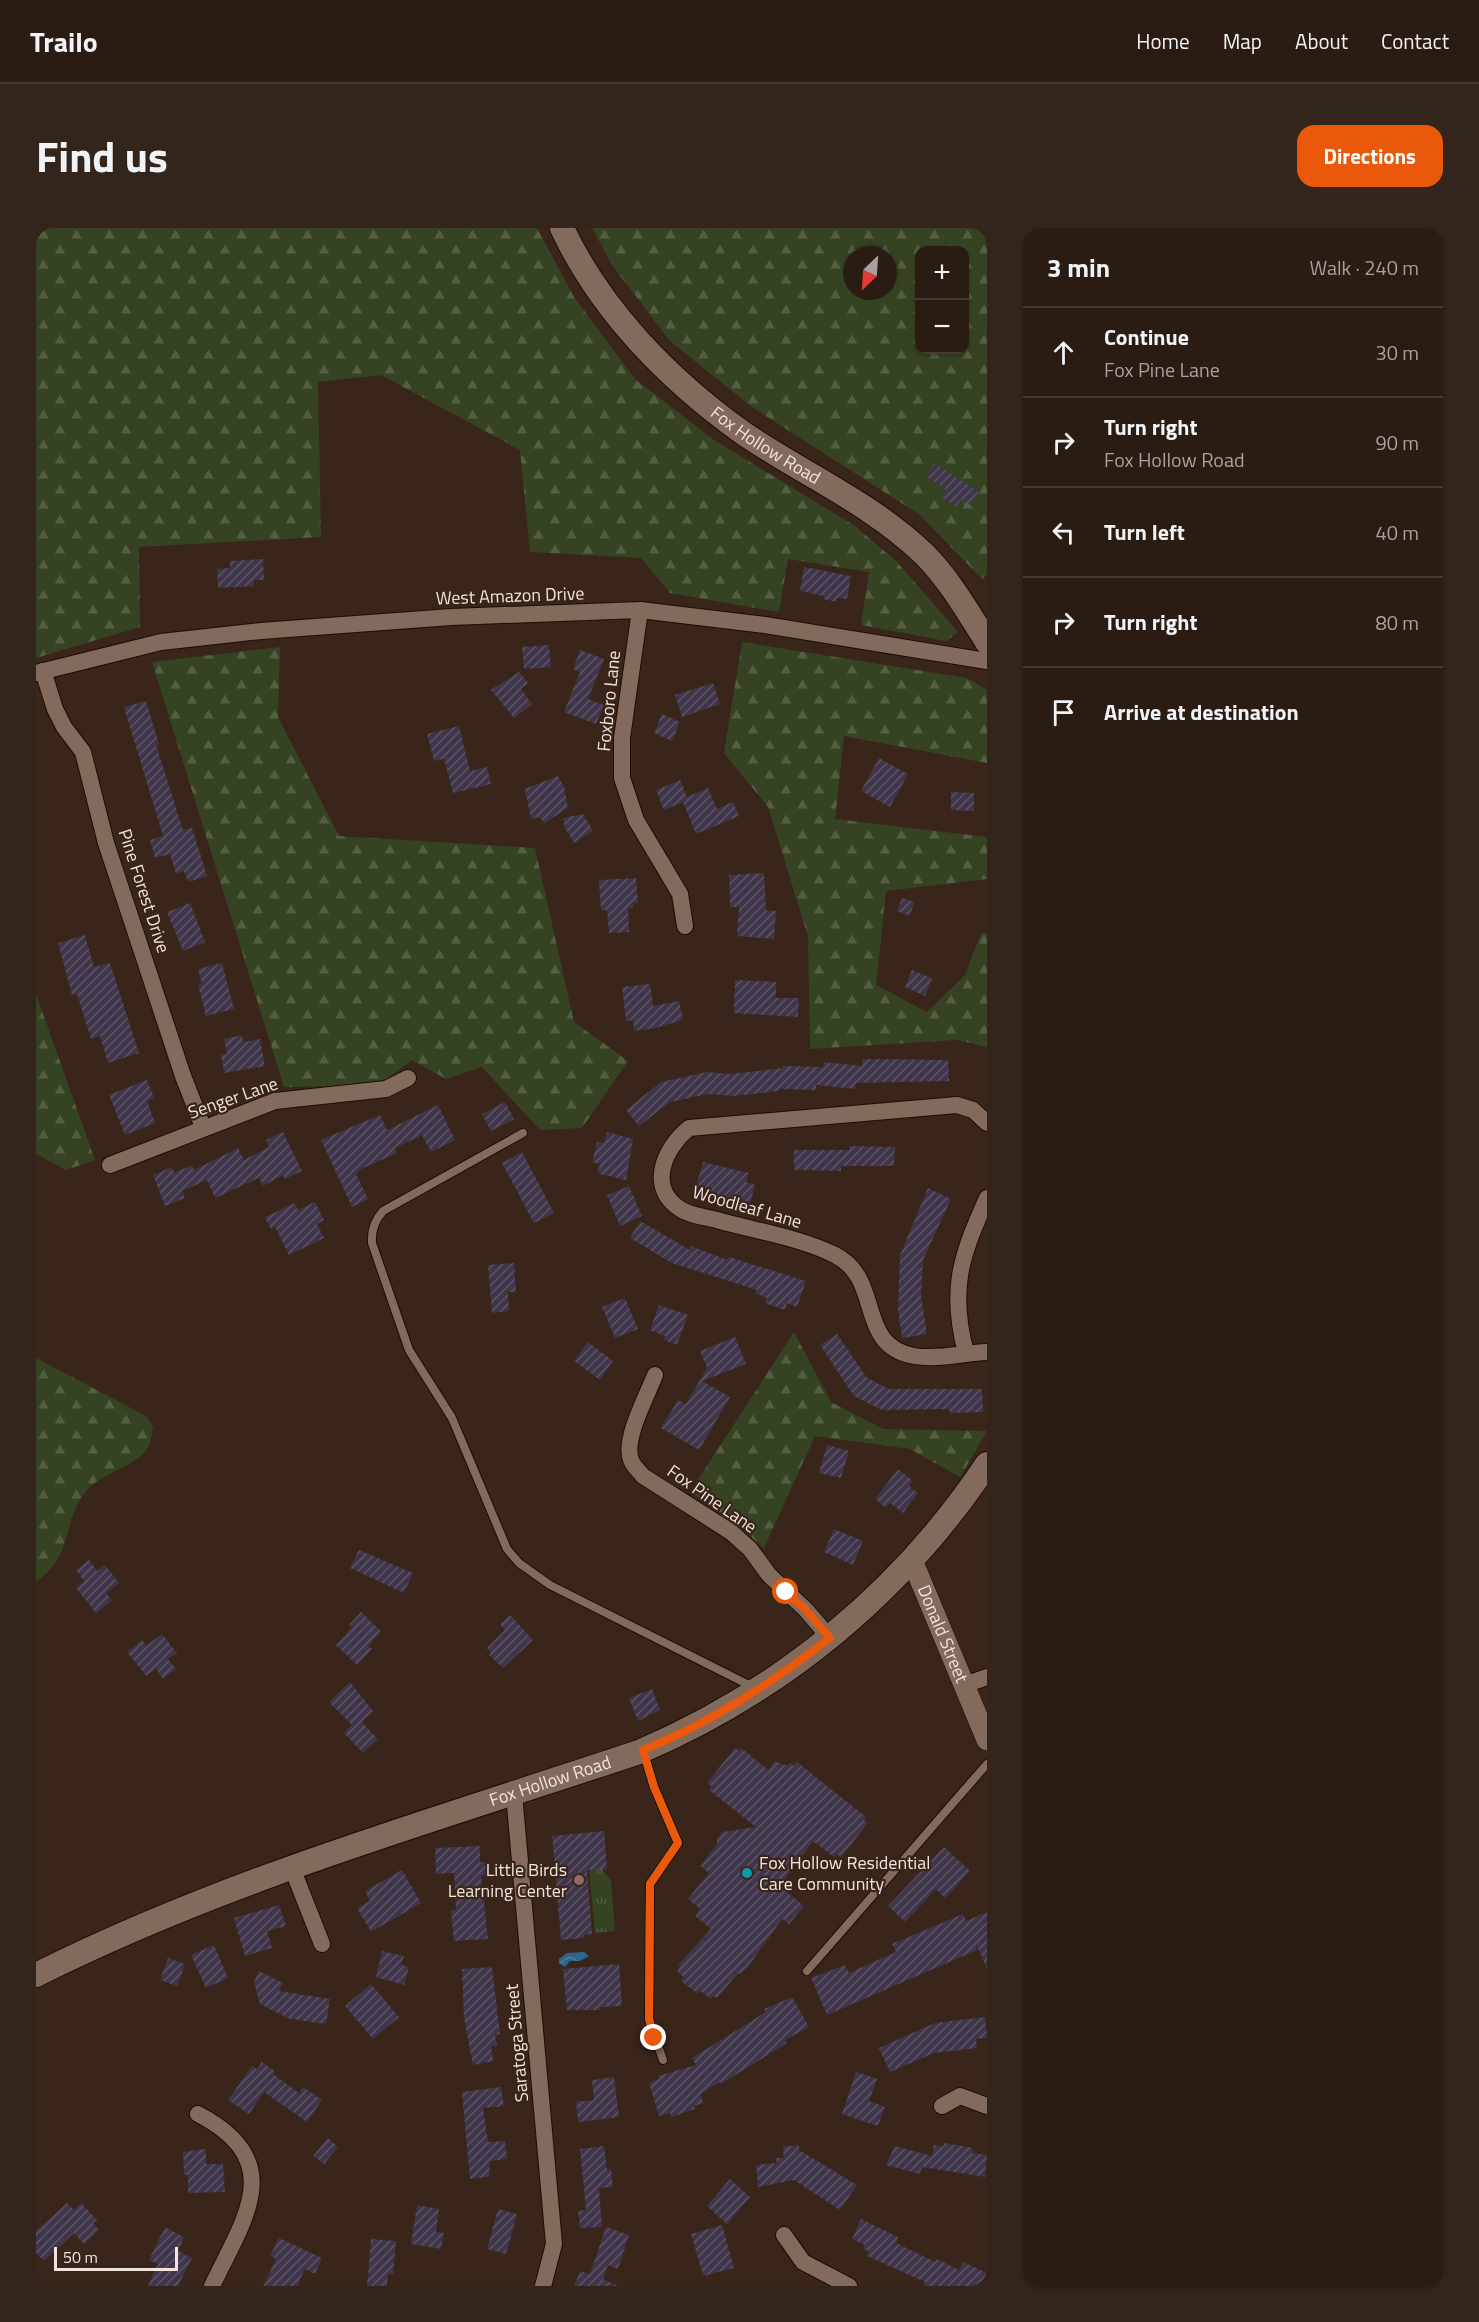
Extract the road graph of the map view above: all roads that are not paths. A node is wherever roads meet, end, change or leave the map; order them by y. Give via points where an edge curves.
1 (562, 228) edge
2 (640, 610) junction
3 (987, 642) edge
4 (987, 661) edge
5 (40, 672) edge
6 (684, 926) dead end
7 (408, 1078) dead end
8 (987, 1123) edge
9 (203, 1127) junction
10 (523, 1133) dead end
11 (110, 1165) dead end
12 (987, 1198) edge
13 (987, 1352) edge
14 (966, 1353) junction
15 (655, 1375) dead end
16 (987, 1464) edge
17 (912, 1560) junction
18 (830, 1638) junction
19 (987, 1677) edge
20 (964, 1685) junction
21 (759, 1690) junction
22 (987, 1740) edge
23 (643, 1750) junction
24 (987, 1764) edge
25 (514, 1794) junction
26 (292, 1868) junction
27 (322, 1944) dead end
28 (807, 1971) dead end
29 (36, 1975) edge
30 (663, 2060) dead end
31 (942, 2106) dead end
32 (987, 2106) edge
33 (198, 2114) dead end
34 (784, 2235) dead end
35 (212, 2286) edge
36 (543, 2286) edge
37 (849, 2286) edge

1 - 3 main road, Fox Hollow Road via 571,248 616,314 676,381 744,433 898,531 925,555
2 - 4 street, West Amazon Drive via 765,625
2 - 5 street, West Amazon Drive via 451,617 261,631 161,642
2 - 6 street, Foxboro Lane via 622,738 622,778 636,820 680,894
5 - 9 street, Pine Forest Drive via 64,727 84,752 106,843
7 - 9 street, Senger Lane via 386,1089 275,1101
8 - 14 street, Woodleaf Lane via 973,1110 957,1105 689,1128 668,1150 661,1174 664,1190 683,1211 836,1255 853,1268 863,1283 876,1327 885,1342 897,1350 916,1356
9 - 11 street, Senger Lane
10 - 21 lane via 383,1211 374,1224 372,1243 409,1350 452,1418 499,1536 519,1563 550,1585
12 - 14 street via 959,1270 957,1290
13 - 14 street, Woodleaf Lane
15 - 18 street, Fox Pine Lane via 632,1432 628,1448 632,1462 643,1476 750,1549 769,1575
16 - 17 main road, Fox Hollow Road via 941,1528
17 - 18 main road, Fox Hollow Road
17 - 20 street, Donald Street
18 - 21 main road, Fox Hollow Road
19 - 20 street
20 - 22 street, Donald Street
21 - 23 main road, Fox Hollow Road via 696,1727
23 - 25 main road, Fox Hollow Road
23 - 30 lane via 678,1843 650,1884 649,2019
24 - 28 lane
25 - 26 main road, Fox Hollow Road
25 - 36 street, Saratoga Street via 554,2244
26 - 27 street
26 - 29 main road, Fox Hollow Road via 165,1916
31 - 32 street via 960,2096
33 - 35 street via 234,2138 246,2156 252,2184 246,2215
34 - 37 street via 802,2262

